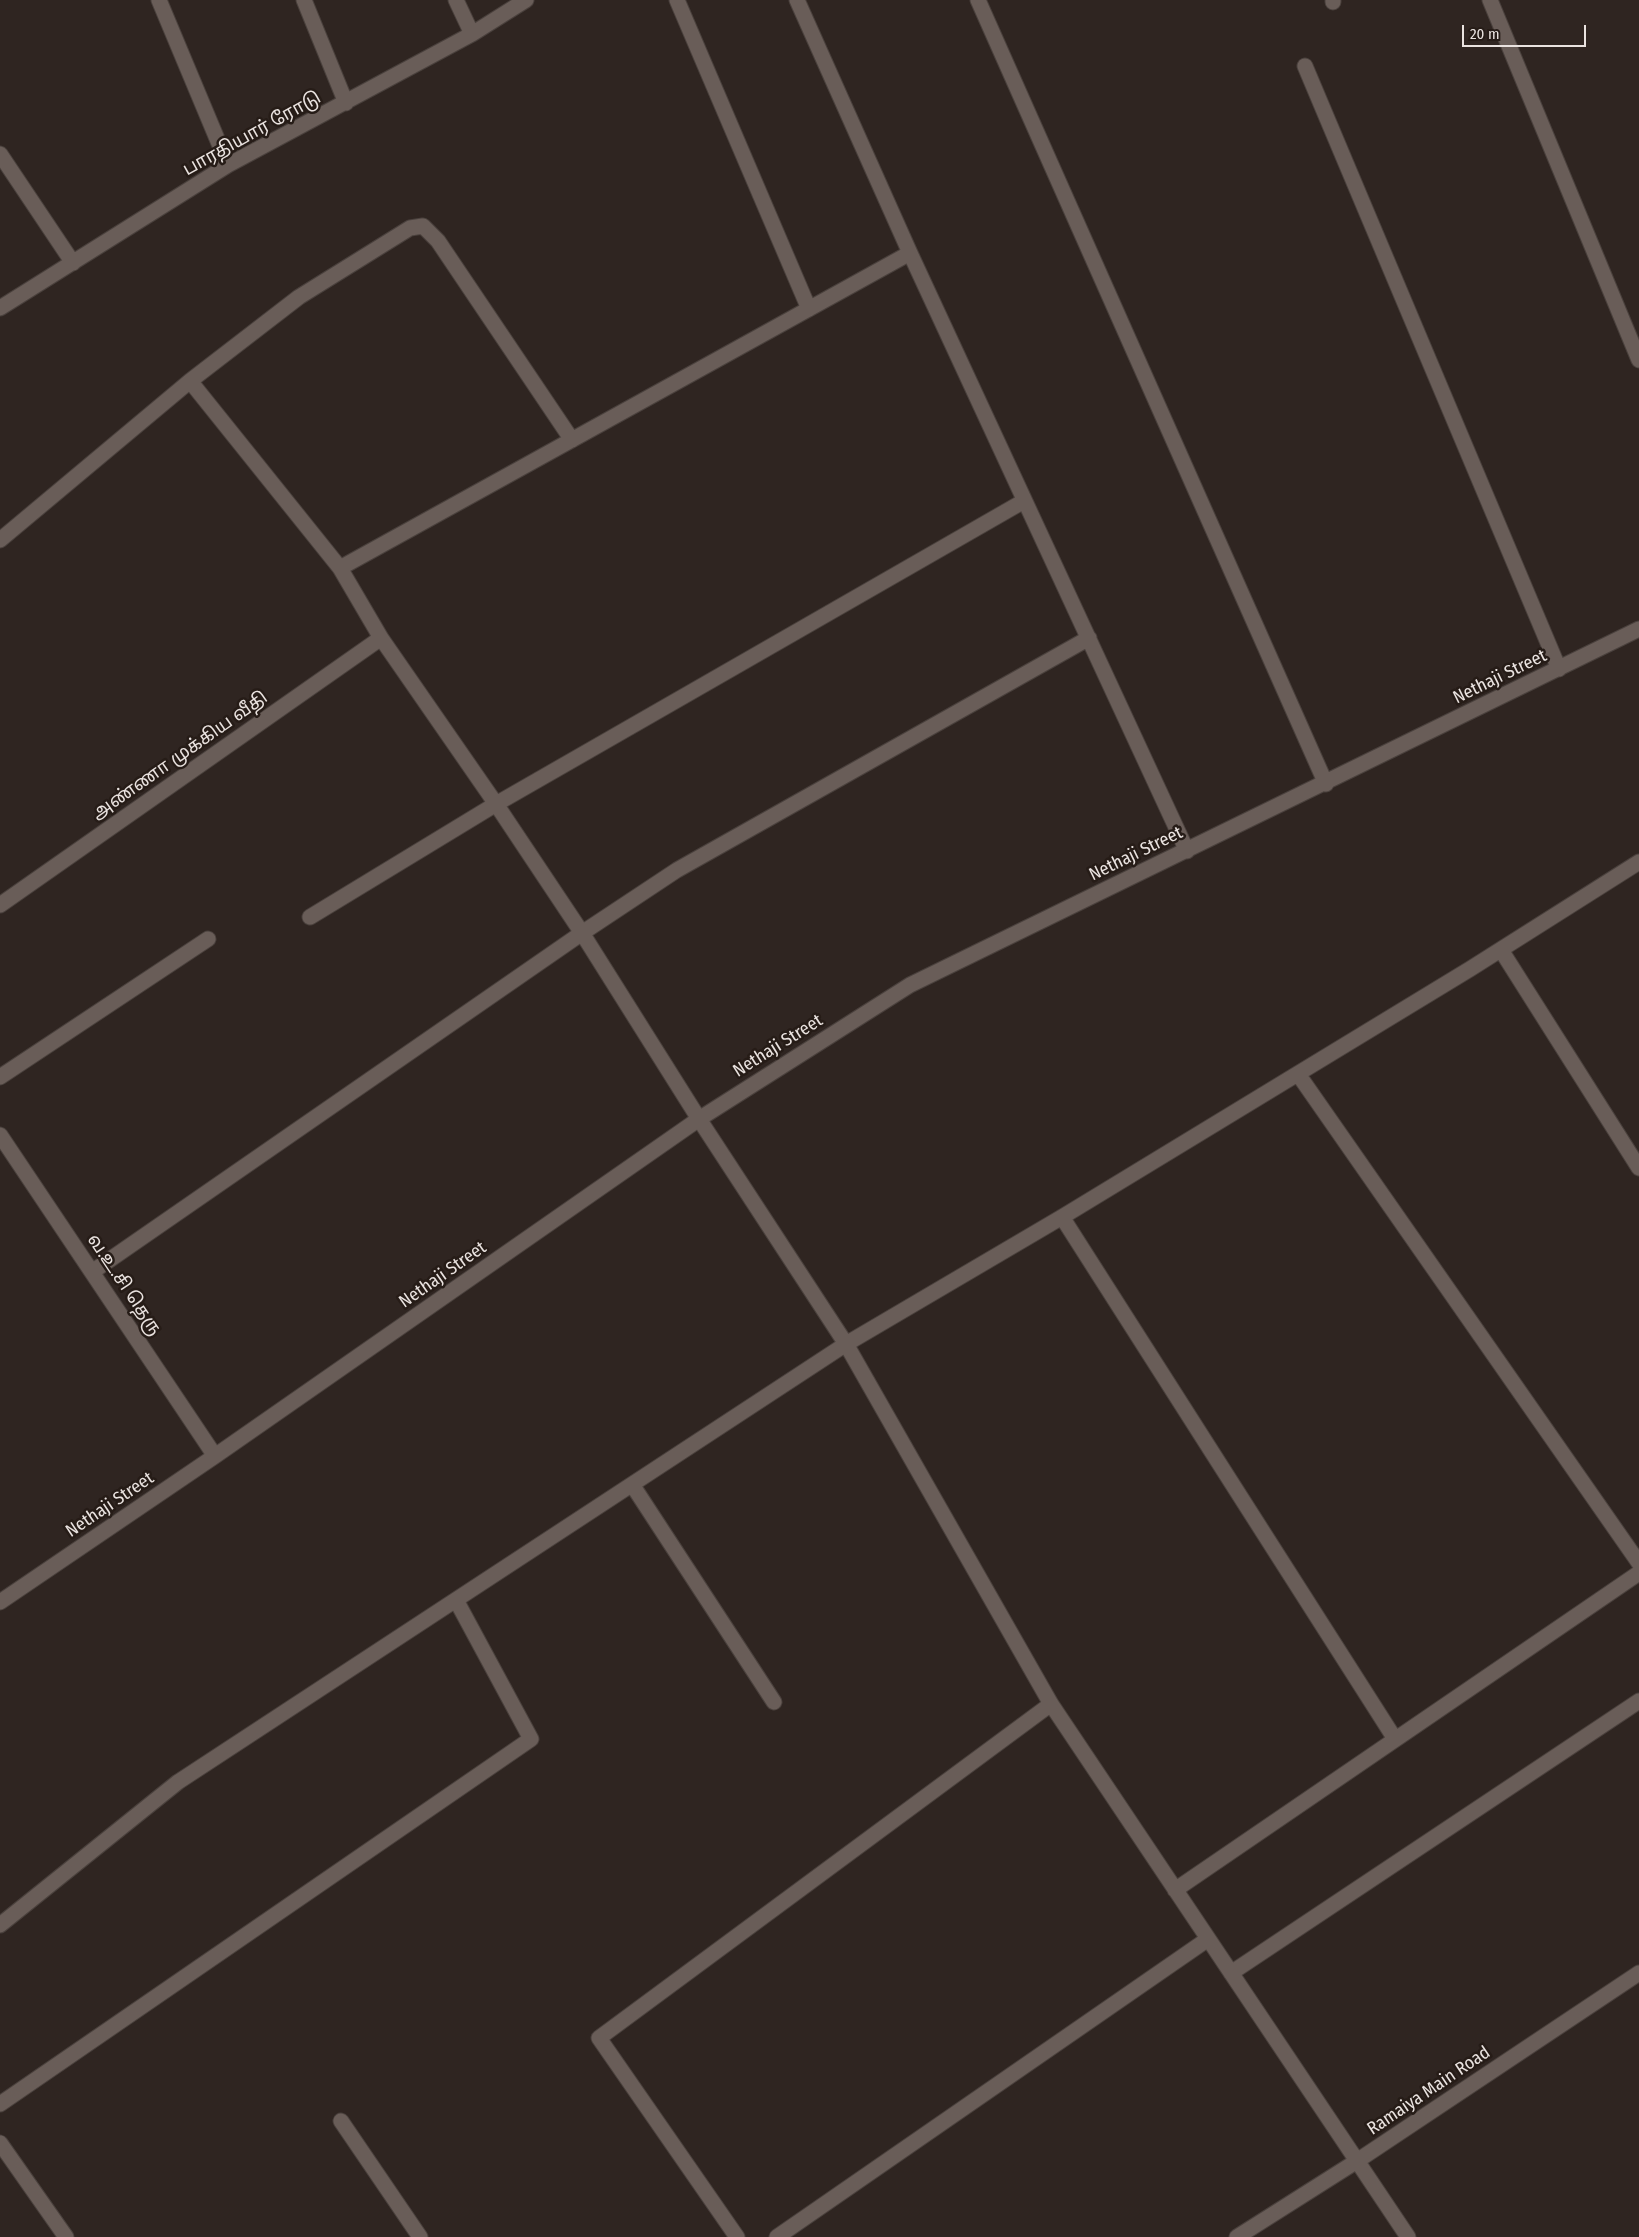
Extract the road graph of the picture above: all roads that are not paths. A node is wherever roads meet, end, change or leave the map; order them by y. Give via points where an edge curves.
1 (159, 0) edge
2 (304, 0) edge
3 (456, 0) edge
4 (526, 0) edge
5 (677, 0) edge
6 (797, 0) edge
7 (978, 0) edge
8 (1490, 0) edge
9 (472, 34) junction
10 (1305, 66) dead end
11 (346, 103) junction
12 (0, 154) edge
13 (228, 165) junction
14 (910, 253) junction
15 (73, 263) junction
16 (0, 308) edge
17 (808, 309) junction
18 (1639, 360) edge
19 (190, 381) junction
20 (572, 440) junction
21 (1024, 501) junction
22 (0, 540) edge
23 (340, 568) junction
24 (1639, 629) edge
25 (381, 638) junction
26 (1089, 638) junction
27 (1559, 669) junction
28 (1326, 784) junction
29 (496, 804) junction
30 (1187, 850) junction
31 (1639, 862) edge
32 (0, 905) edge
33 (310, 917) dead end
34 (582, 933) junction
35 (208, 939) dead end
36 (1501, 950) junction
37 (1298, 1074) junction
38 (0, 1077) edge
39 (699, 1119) junction
40 (1, 1141) edge
41 (1639, 1168) edge
42 (1062, 1217) junction
43 (92, 1272) junction
44 (846, 1344) junction
45 (215, 1456) junction
46 (633, 1486) junction
47 (1639, 1563) edge
48 (1639, 1572) edge
49 (456, 1600) junction
50 (0, 1602) edge
51 (1639, 1701) edge
52 (774, 1702) dead end
53 (1051, 1704) junction
54 (1395, 1739) junction
55 (1175, 1890) junction
56 (0, 1925) edge
57 (1208, 1938) junction
58 (1230, 1973) junction
59 (1639, 1973) edge
60 (0, 2104) edge
61 (341, 2121) dead end
62 (0, 2143) edge
63 (1357, 2161) junction
64 (66, 2237) edge
65 (420, 2237) edge
66 (736, 2237) edge
67 (777, 2237) edge
68 (1237, 2237) edge
69 (1408, 2237) edge

1 - 13 street
2 - 11 street
3 - 9 street
4 - 9 street, பாரதியார் ரோடு
5 - 17 street
6 - 14 street
7 - 28 street
8 - 18 street
9 - 11 street, பாரதியார் ரோடு
10 - 27 street
11 - 13 street, பாரதியார் ரோடு
12 - 15 street
13 - 15 street, பாரதியார் ரோடு
14 - 17 street
14 - 21 street
15 - 16 street, பாரதியார் ரோடு
17 - 20 street
19 - 20 street via 299,297 410,228 423,226 438,241
19 - 22 street
19 - 23 street
20 - 23 street
21 - 26 street
21 - 29 street
23 - 25 street
24 - 27 street, Nethaji Street
25 - 29 street
25 - 32 street, அண்ணா முக்கிய வீதி
26 - 30 street
26 - 34 street via 677,870
27 - 28 street, Nethaji Street
28 - 30 street, Nethaji Street
29 - 33 street
29 - 34 street
30 - 39 street, Nethaji Street via 910,985
31 - 36 street
34 - 39 street
34 - 43 street
35 - 38 street
36 - 37 street
36 - 41 street
37 - 42 street
37 - 47 street
39 - 44 street
39 - 45 street, Nethaji Street
40 - 43 street, வ.உ.சி தெரு
42 - 44 street
42 - 54 street
43 - 45 street, வ.உ.சி தெரு
44 - 46 street
44 - 53 street
45 - 50 street, Nethaji Street
46 - 49 street
46 - 52 street
48 - 54 street
49 - 56 street via 178,1782
49 - 60 street via 531,1739
51 - 58 street
53 - 55 street
53 - 66 street via 599,2038
54 - 55 street
55 - 57 street
57 - 58 street
57 - 67 street
58 - 63 street
59 - 63 street, Ramaiya Main Road
61 - 65 street
62 - 64 street
63 - 68 street, Ramaiya Main Road
63 - 69 street

